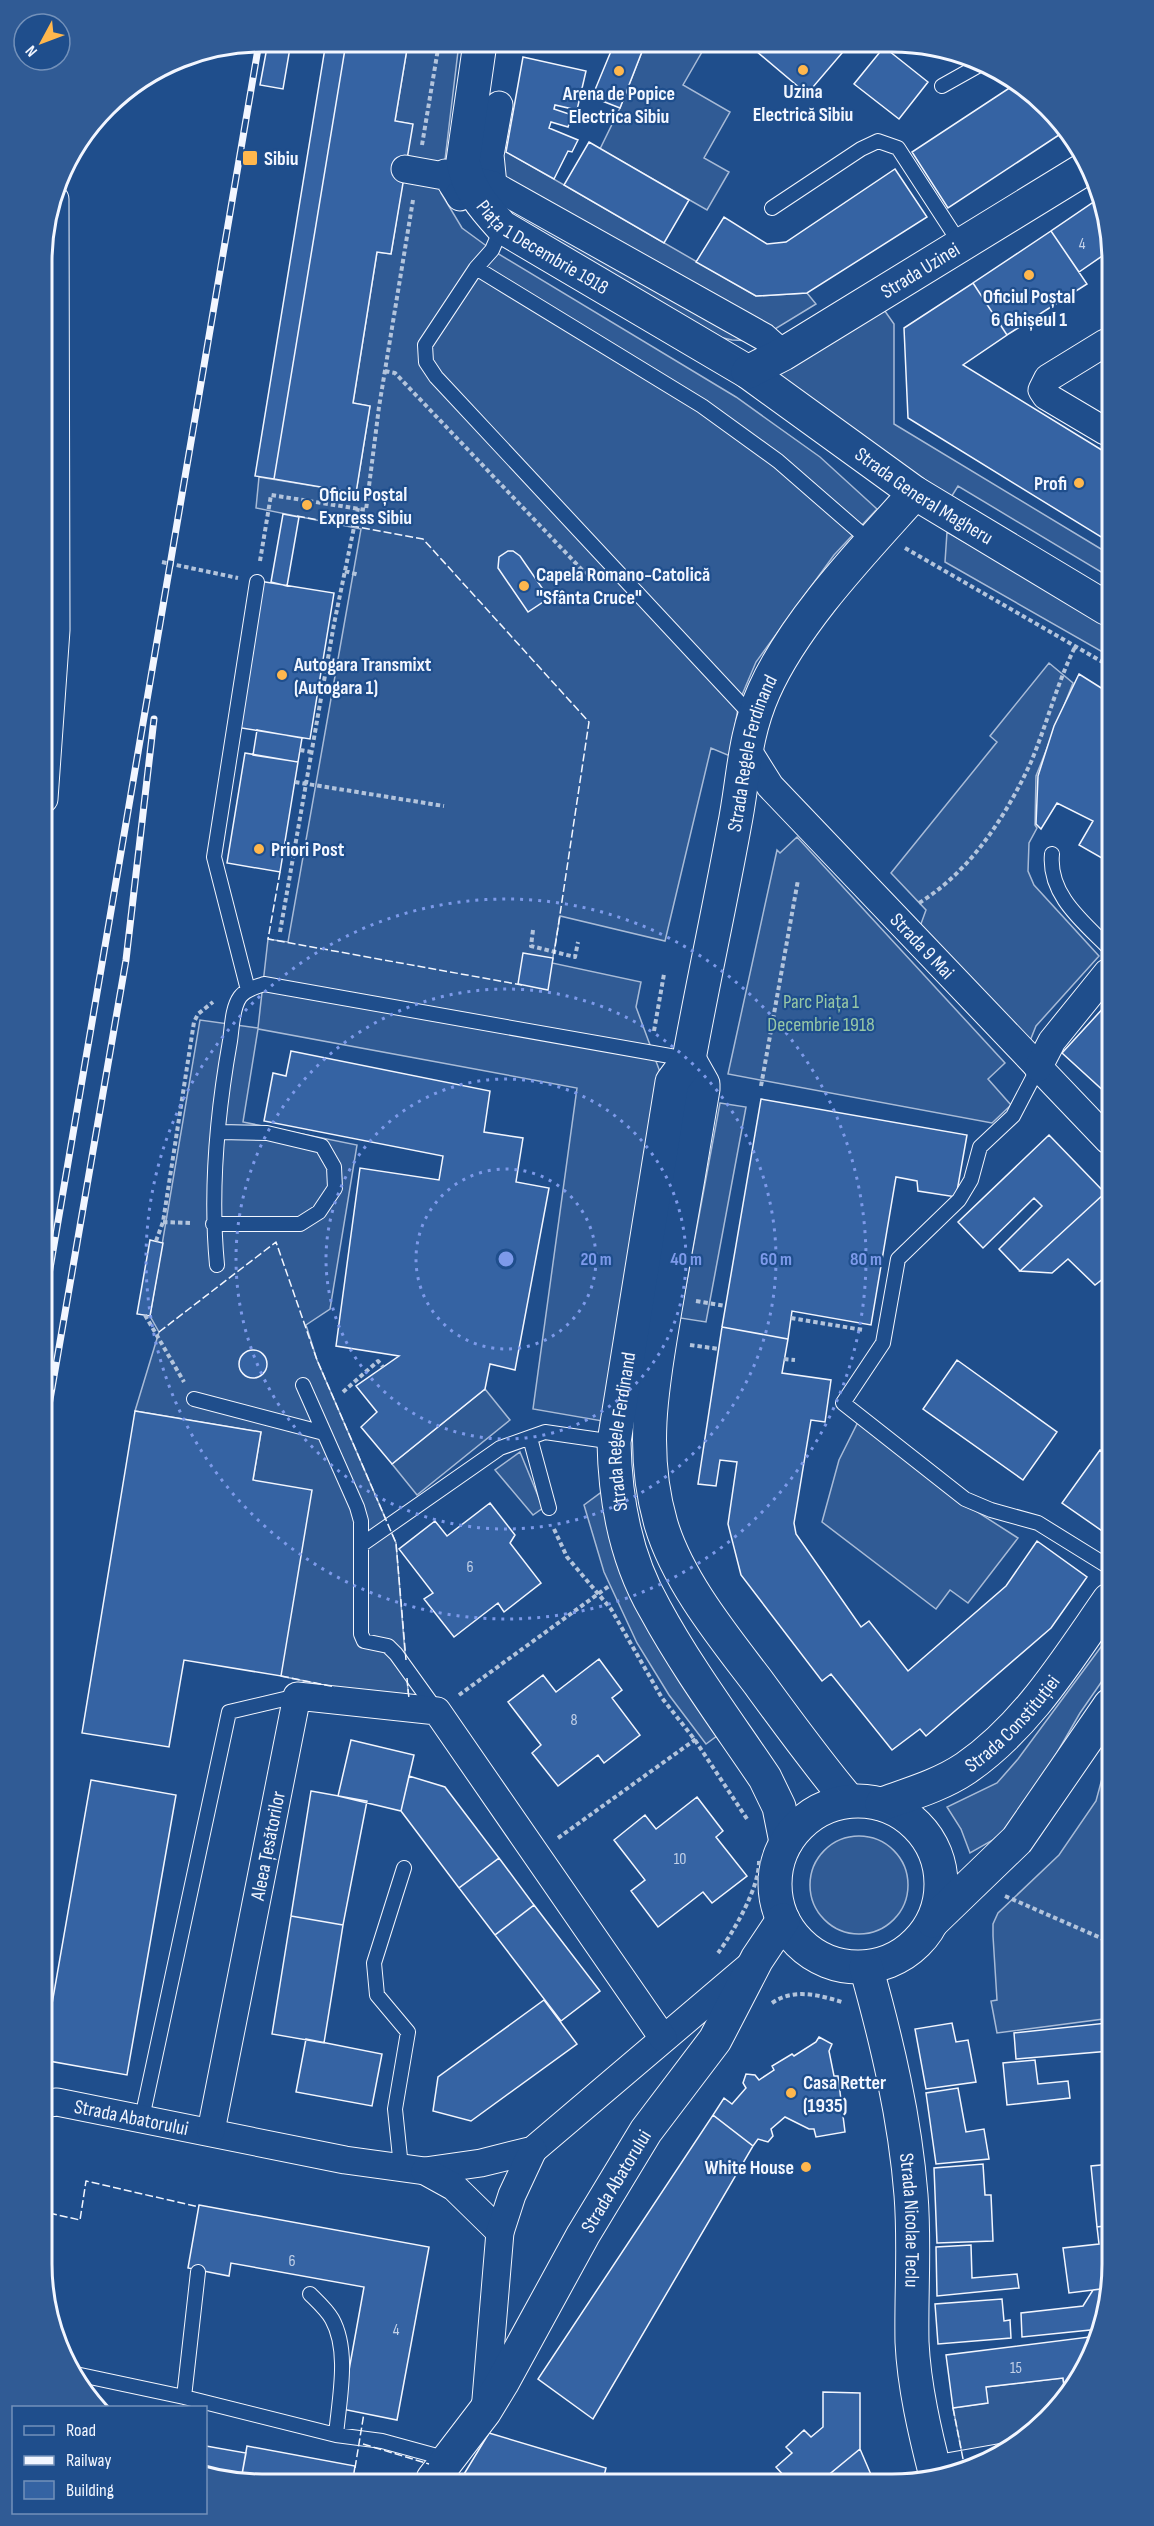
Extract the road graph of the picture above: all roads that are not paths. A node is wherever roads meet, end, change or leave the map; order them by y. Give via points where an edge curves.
1 (479, 53) edge
2 (973, 69) edge
3 (942, 86) dead end
4 (499, 105) dead end
5 (411, 170) road end
6 (1081, 172) edge
7 (474, 189) junction
8 (772, 208) dead end
9 (55, 230) edge
10 (499, 233) junction
11 (960, 245) junction
12 (476, 268) junction
13 (53, 295) edge
14 (1102, 345) edge
15 (783, 354) junction
16 (748, 372) junction
17 (1102, 429) edge
18 (915, 493) junction
19 (875, 537) junction
20 (257, 582) road end
21 (1102, 605) edge
22 (749, 732) junction
23 (1052, 855) dead end
24 (1102, 941) edge
25 (1102, 980) edge
26 (246, 986) junction
27 (689, 1059) junction
28 (1038, 1068) junction
29 (219, 1132) junction
30 (1102, 1133) edge
31 (213, 1224) junction
32 (217, 1265) dead end
33 (303, 1385) dead end
34 (194, 1399) road end
35 (324, 1433) junction
36 (530, 1438) junction
37 (614, 1442) junction
38 (549, 1508) road end
39 (361, 1545) junction
40 (1101, 1562) edge
41 (1101, 1611) edge
42 (297, 1696) junction
43 (437, 1711) junction
44 (1101, 1718) edge
45 (849, 1801) junction
46 (882, 1804) junction
47 (772, 1847) junction
48 (404, 1868) dead end
49 (783, 1920) junction
50 (933, 1921) junction
51 (757, 1959) junction
52 (866, 1967) junction
53 (663, 2038) junction
54 (52, 2103) edge
55 (142, 2118) junction
56 (211, 2132) junction
57 (533, 2150) junction
58 (413, 2169) junction
59 (500, 2232) junction
60 (198, 2272) dead end
61 (310, 2294) dead end
62 (86, 2376) edge
63 (184, 2397) junction
64 (485, 2411) junction
65 (336, 2435) junction
66 (440, 2469) edge
67 (934, 2469) edge

1 - 7 street, Piața 1 Decembrie 1918 via 463,161
2 - 3 lane
4 - 7 street via 490,154
5 - 7 street via 444,176 445,173
6 - 11 street, Strada Uzinei
7 - 10 street, Piața 1 Decembrie 1918
7 - 15 street via 764,337
8 - 11 lane via 878,141 897,148
9 - 13 street
10 - 12 lane
10 - 16 street, Piața 1 Decembrie 1918
11 - 15 street, Strada Uzinei
12 - 19 lane via 702,406
12 - 22 lane via 425,345 426,362
14 - 17 street via 1048,378 1042,390
15 - 16 street, Strada Uzinei
16 - 18 street, Strada General Magheru
18 - 19 street, Strada Regele Ferdinand
18 - 21 street, Strada General Magheru
19 - 22 street, Strada Regele Ferdinand via 794,640 764,690
20 - 26 lane via 214,857
22 - 27 street, Strada Regele Ferdinand
22 - 28 street, Strada 9 Mai via 770,786
23 - 24 lane via 1050,866 1057,889
25 - 28 street via 1052,1041
26 - 27 lane via 264,984
26 - 29 lane via 234,1014
27 - 37 street, Strada Regele Ferdinand via 672,1082
27 - 45 street, Strada Regele Ferdinand via 703,1089 652,1377 649,1454 654,1493 677,1561 711,1619
28 - 30 street, Strada 9 Mai
28 - 40 lane via 1013,1116 980,1147 971,1180 959,1200 898,1259 883,1343 843,1403 965,1499 1038,1523
29 - 31 lane
29 - 31 lane via 267,1133 322,1146 333,1167 335,1188 319,1212 300,1224
31 - 32 lane
33 - 35 lane
34 - 35 lane
35 - 39 lane via 357,1507
36 - 37 lane via 545,1432
36 - 38 lane
36 - 39 lane via 500,1448
37 - 47 street, Strada Regele Ferdinand via 621,1519 636,1566 654,1608 770,1788 779,1808
39 - 43 lane via 363,1641 388,1646
41 - 46 street, Strada Constituției via 1045,1690 1005,1735 966,1768 927,1788
42 - 43 street
42 - 55 lane via 229,1712
42 - 56 street, Aleea Țesătorilor
43 - 53 street
44 - 50 street via 1017,1840
45 - 46 street
45 - 47 street via 824,1808
46 - 50 street via 908,1817 927,1838 939,1864 941,1893
47 - 49 street via 777,1867 775,1894
48 - 58 lane via 374,1963 377,1995 408,2032 395,2109
49 - 51 street, Strada Abatorului
49 - 52 street via 797,1941 817,1956 841,1965
50 - 52 street via 916,1944 894,1960
51 - 53 street, Strada Abatorului
51 - 64 street, Strada Abatorului via 715,2040 646,2131 583,2235
52 - 67 street, Strada Nicolae Teclu via 888,2049 908,2157 912,2198 912,2343
53 - 57 street, Strada Abatorului
54 - 55 street, Strada Abatorului
55 - 56 street, Strada Abatorului
56 - 58 street, Strada Abatorului via 345,2160
57 - 58 street, Strada Abatorului via 481,2163
57 - 59 street, Strada Abatorului
58 - 59 street via 454,2187
59 - 64 street, Strada Abatorului
60 - 63 lane
61 - 65 lane via 332,2319 339,2343
62 - 63 lane
63 - 65 lane
64 - 66 street, Strada Abatorului
65 - 66 lane via 382,2441

